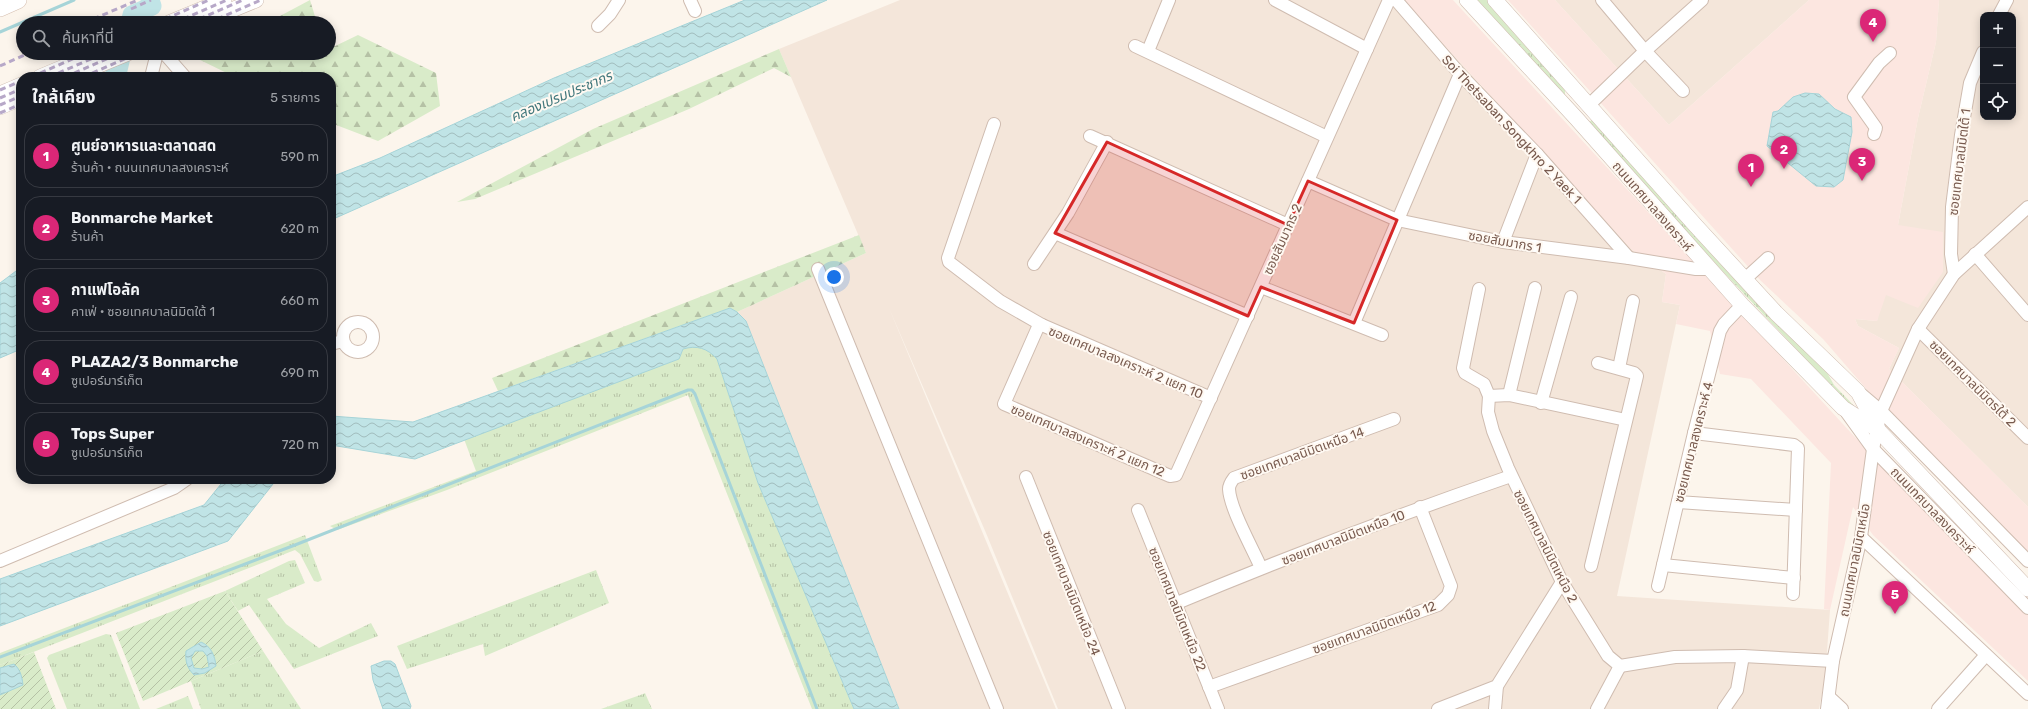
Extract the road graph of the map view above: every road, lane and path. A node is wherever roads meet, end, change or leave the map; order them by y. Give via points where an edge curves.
1 (18, 0) edge
2 (224, 0) edge
3 (256, 0) edge
4 (619, 0) edge
5 (1169, 0) edge
6 (1275, 0) edge
7 (1388, 0) edge
8 (1396, 0) edge
9 (1467, 0) edge
10 (1495, 0) edge
11 (1602, 0) edge
12 (1702, 0) edge
13 (2007, 0) edge
14 (0, 8) edge
15 (2001, 12) edge
16 (186, 16) edge
17 (217, 16) edge
18 (598, 26) dead end
19 (1135, 46) dead end
20 (1367, 48) junction
21 (1148, 51) junction
22 (1645, 51) junction
23 (1890, 53) dead end
24 (1980, 59) edge
25 (95, 60) edge
26 (98, 60) edge
27 (156, 60) edge
28 (170, 60) edge
29 (56, 72) edge
30 (78, 72) edge
31 (152, 72) edge
32 (181, 72) edge
33 (1460, 74) junction
34 (16, 87) edge
35 (1683, 91) dead end
36 (0, 94) edge
37 (16, 100) edge
38 (1589, 105) junction
39 (0, 107) edge
40 (1576, 118) junction
41 (994, 124) dead end
42 (1874, 134) dead end
43 (1090, 136) dead end
44 (1327, 137) junction
45 (1107, 142) junction
46 (1537, 154) junction
47 (1308, 181) junction
48 (2028, 207) edge
49 (1397, 220) junction
50 (1288, 225) junction
51 (1055, 233) junction
52 (1503, 242) junction
53 (1975, 254) junction
54 (1629, 258) junction
55 (1768, 258) dead end
56 (1034, 264) dead end
57 (818, 269) dead end
58 (1709, 269) junction
59 (1954, 274) junction
60 (1745, 279) junction
61 (1261, 287) junction
62 (1535, 288) dead end
63 (1479, 289) dead end
64 (1571, 297) dead end
65 (1633, 300) dead end
66 (1742, 306) junction
67 (2028, 315) edge
68 (1248, 316) junction
69 (1354, 323) junction
70 (1042, 325) junction
71 (1918, 329) junction
72 (1382, 335) dead end
73 (344, 341) dead end
74 (336, 343) edge
75 (1598, 363) dead end
76 (1619, 368) junction
77 (1858, 392) junction
78 (1509, 395) junction
79 (1489, 396) junction
80 (1211, 398) junction
81 (1541, 403) junction
82 (1844, 408) junction
83 (1881, 411) junction
84 (1394, 419) dead end
85 (1626, 420) junction
86 (1878, 430) junction
87 (1694, 433) junction
88 (2028, 438) edge
89 (1873, 449) junction
90 (1511, 476) junction
91 (1173, 477) joint
92 (1026, 478) dead end
93 (180, 484) edge
94 (1678, 502) junction
95 (1420, 507) junction
96 (1138, 510) dead end
97 (1796, 510) junction
98 (1861, 537) junction
99 (0, 561) edge
100 (2028, 561) edge
101 (1663, 565) junction
102 (1592, 566) dead end
103 (1262, 568) junction
104 (1794, 578) junction
105 (1562, 582) junction
106 (1658, 586) dead end
107 (2028, 589) edge
108 (1793, 594) dead end
109 (1177, 603) junction
110 (2028, 608) edge
111 (1986, 655) junction
112 (1743, 656) junction
113 (1833, 661) junction
114 (1620, 666) junction
115 (1497, 686) junction
116 (1209, 687) junction
117 (2028, 694) edge
118 (1828, 703) edge
119 (997, 709) edge
120 (1119, 709) edge
121 (1218, 709) edge
122 (1438, 709) edge
123 (1494, 709) edge
124 (1597, 709) edge
125 (1724, 709) edge
126 (1842, 709) edge
127 (1938, 709) edge

1 - 14 main road
2 - 16 street
3 - 17 street
4 - 18 street
5 - 21 street
6 - 20 street
7 - 20 street, ซอยสัมมากร 2
8 - 33 street, Soi Thetsaban Songkhro 2 Yaek 1
9 - 40 street, ถนนเทศบาลสงเคราะห์
10 - 38 street, ถนนเทศบาลสงเคราะห์
11 - 22 street
12 - 22 street
13 - 15 street
19 - 21 street
20 - 44 street, ซอยสัมมากร 2
21 - 44 street
22 - 35 street
22 - 38 street
23 - 42 street via 1879,63 1854,97 1876,128
24 - 59 street, ซอยเทศบาลนิมิตใต้ 1 via 1970,83 1952,207 1951,254
25 - 29 street
26 - 30 street
27 - 31 street
28 - 32 street
33 - 46 street, Soi Thetsaban Songkhro 2 Yaek 1
33 - 49 street
34 - 36 street
37 - 39 street
38 - 40 street
38 - 60 street, ถนนเทศบาลสงเคราะห์
40 - 58 street, ถนนเทศบาลสงเคราะห์
41 - 70 street, ซอยเทศบาลสงเคราะห์ 2 แยก 10 via 948,258 949,262 1000,300
43 - 45 street
44 - 47 street, ซอยสัมมากร 2
45 - 50 street
45 - 51 street
46 - 52 street
46 - 54 street, Soi Thetsaban Songkhro 2 Yaek 1
47 - 49 street, ซอยสัมมากร 1
47 - 50 street, ซอยสัมมากร 2
48 - 53 street, ถนนเทศบาลนิมิตเหนือ
49 - 52 street, ซอยสัมมากร 1
49 - 69 street
50 - 61 street, ซอยสัมมากร 2
51 - 56 street
51 - 68 street
52 - 54 street, ซอยสัมมากร 1
53 - 59 street, ถนนเทศบาลนิมิตเหนือ
53 - 67 street
54 - 58 street, ซอยสัมมากร 1
55 - 60 street
57 - 119 street
58 - 66 street, ถนนเทศบาลสงเคราะห์
59 - 71 street, ถนนเทศบาลนิมิตเหนือ
60 - 77 street, ถนนเทศบาลสงเคราะห์ via 1776,313
61 - 68 street, ซอยสัมมากร 2
61 - 69 street
62 - 78 street
63 - 79 street via 1463,368 1465,373 1484,384
64 - 81 street
65 - 76 street
66 - 82 street, ถนนเทศบาลสงเคราะห์
66 - 87 street, ซอยเทศบาลสงเคราะห์ 4 via 1720,331
68 - 80 street, ซอยสัมมากร 2
69 - 72 street
70 - 80 street, ซอยเทศบาลสงเคราะห์ 2 แยก 10
70 - 91 street, ซอยเทศบาลสงเคราะห์ 2 แยก 12 via 1038,327 1004,404
71 - 83 street, ถนนเทศบาลนิมิตเหนือ
71 - 88 street, ซอยเทศบาลนิมิตรใต้ 2
73 - 74 street
75 - 76 street
76 - 85 street via 1637,376
77 - 83 street, ถนนเทศบาลสงเคราะห์
77 - 86 street, ถนนเทศบาลสงเคราะห์
78 - 79 street
78 - 81 street
79 - 90 street, ซอยเทศบาลนิมิตเหนือ 2 via 1488,412
80 - 91 street, ซอยสัมมากร 2 via 1178,473
81 - 85 street
82 - 86 street, ถนนเทศบาลสงเคราะห์
82 - 89 street, ถนนเทศบาลสงเคราะห์
83 - 86 street, ถนนเทศบาลนิมิตเหนือ
83 - 100 street, ถนนเทศบาลสงเคราะห์
84 - 103 street, ซอยเทศบาลนิมิตเหนือ 14 via 1234,478 1229,484 1232,505
85 - 102 street
86 - 89 street, ถนนเทศบาลนิมิตเหนือ
86 - 107 street, ถนนเทศบาลสงเคราะห์
87 - 94 street, ซอยเทศบาลสงเคราะห์ 4
87 - 97 street via 1797,446
89 - 98 street, ถนนเทศบาลนิมิตเหนือ
89 - 110 street, ถนนเทศบาลสงเคราะห์
90 - 95 street, ซอยเทศบาลนิมิตเหนือ 10
90 - 105 street, ซอยเทศบาลนิมิตเหนือ 2
92 - 120 street, ซอยเทศบาลนิมิตเหนือ 24
93 - 99 street
94 - 97 street
94 - 101 street, ซอยเทศบาลสงเคราะห์ 4
95 - 103 street, ซอยเทศบาลนิมิตเหนือ 10
95 - 116 street, ซอยเทศบาลนิมิตเหนือ 12 via 1451,586 1445,600 1438,605
96 - 109 street, ซอยเทศบาลนิมิตเหนือ 22
97 - 104 street
98 - 111 street
98 - 113 street, ถนนเทศบาลนิมิตเหนือ
101 - 104 street
101 - 106 street, ซอยเทศบาลสงเคราะห์ 4
103 - 109 street, ซอยเทศบาลนิมิตเหนือ 10
104 - 108 street
105 - 114 street, ซอยเทศบาลนิมิตเหนือ 2 via 1608,656
105 - 115 street
109 - 116 street, ซอยเทศบาลนิมิตเหนือ 22
111 - 117 street
111 - 127 street
112 - 113 street
112 - 114 street via 1674,657
112 - 125 street via 1737,690
113 - 118 street, ถนนเทศบาลนิมิตเหนือ
114 - 124 street
115 - 122 street
115 - 123 street
116 - 121 street, ซอยเทศบาลนิมิตเหนือ 22
118 - 126 street

